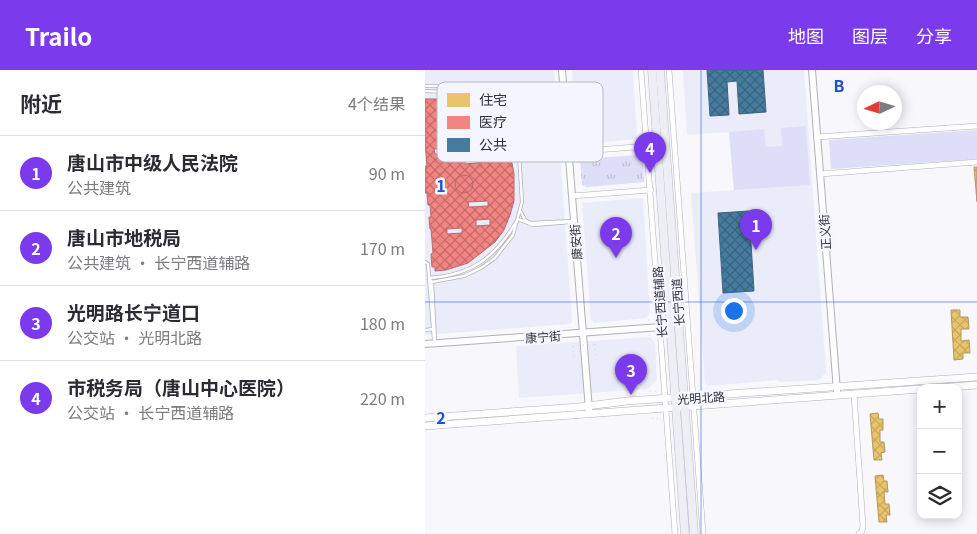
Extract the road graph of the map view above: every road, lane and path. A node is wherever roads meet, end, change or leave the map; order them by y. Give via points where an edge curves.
1 (641, 70) edge
2 (652, 70) edge
3 (660, 70) edge
4 (669, 70) edge
5 (813, 70) edge
6 (977, 126) edge
7 (817, 137) junction
8 (648, 146) junction
9 (603, 149) edge
10 (520, 162) edge
11 (570, 162) edge
12 (977, 162) edge
13 (819, 174) junction
14 (651, 190) junction
15 (572, 196) junction
16 (521, 211) junction
17 (518, 219) junction
18 (574, 221) junction
19 (425, 262) edge
20 (429, 278) junction
21 (432, 282) junction
22 (661, 327) junction
23 (433, 329) junction
24 (425, 330) edge
25 (582, 333) junction
26 (425, 344) edge
27 (435, 344) junction
28 (596, 359) dead end
29 (574, 361) dead end
30 (977, 376) edge
31 (692, 379) junction
32 (664, 381) junction
33 (977, 385) edge
34 (962, 386) edge
35 (708, 388) dead end
36 (917, 389) edge
37 (650, 391) dead end
38 (837, 391) junction
39 (854, 394) junction
40 (694, 397) junction
41 (680, 398) junction
42 (665, 399) junction
43 (588, 406) junction
44 (694, 407) junction
45 (666, 408) junction
46 (681, 408) junction
47 (589, 414) junction
48 (425, 418) edge
49 (652, 418) dead end
50 (667, 425) junction
51 (425, 426) edge
52 (675, 534) edge
53 (685, 534) edge
54 (694, 534) edge
55 (703, 534) edge
56 (859, 534) edge

1 - 8 street, 长宁西道辅路
2 - 41 main road, 长宁西道
3 - 41 main road, 长宁西道
4 - 31 street
5 - 7 street, 正义街
6 - 7 street
7 - 13 street, 正义街
8 - 9 street
8 - 14 street, 长宁西道辅路
10 - 16 lane
11 - 15 street, 康安街
12 - 13 street
13 - 38 street, 正义街
14 - 15 street
14 - 22 street, 长宁西道辅路
15 - 18 street, 康安街
16 - 17 lane
16 - 18 lane via 525,220 531,223
17 - 18 lane via 533,225
17 - 20 lane via 506,239 487,259 462,272
17 - 21 lane via 508,243 489,264 464,276
18 - 25 street, 康安街
19 - 20 lane
20 - 21 lane
20 - 23 lane
21 - 27 lane
22 - 25 street, 康宁街
22 - 32 street, 长宁西道辅路
23 - 24 lane
23 - 27 lane
25 - 27 street, 康宁街
25 - 43 street, 康安街
26 - 27 street, 康宁街
28 - 29 path, bridge via 595,344 573,346
30 - 38 main road, 光明北路
31 - 35 path via 701,388
31 - 40 street
32 - 37 path via 659,390
32 - 42 street, 长宁西道辅路
33 - 34 main road
36 - 39 main road, 光明北路
38 - 39 main road, 光明北路
38 - 40 main road, 光明北路
38 - 44 main road, 光明北路
39 - 56 street via 863,526
40 - 41 main road, 光明北路
40 - 44 street
41 - 42 main road, 光明北路
41 - 46 main road, 长宁西道
42 - 43 main road, 光明北路
42 - 45 street, 长宁西道辅路
43 - 47 street, 康安街
43 - 48 main road, 光明北路
44 - 46 main road, 光明北路
44 - 55 street
45 - 46 main road, 光明北路
45 - 47 main road, 光明北路
45 - 50 street, 长宁西道辅路
46 - 53 main road, 长宁西道
46 - 54 main road, 长宁西道
47 - 51 main road, 光明北路
49 - 50 path via 660,418
50 - 52 street, 长宁西道辅路

